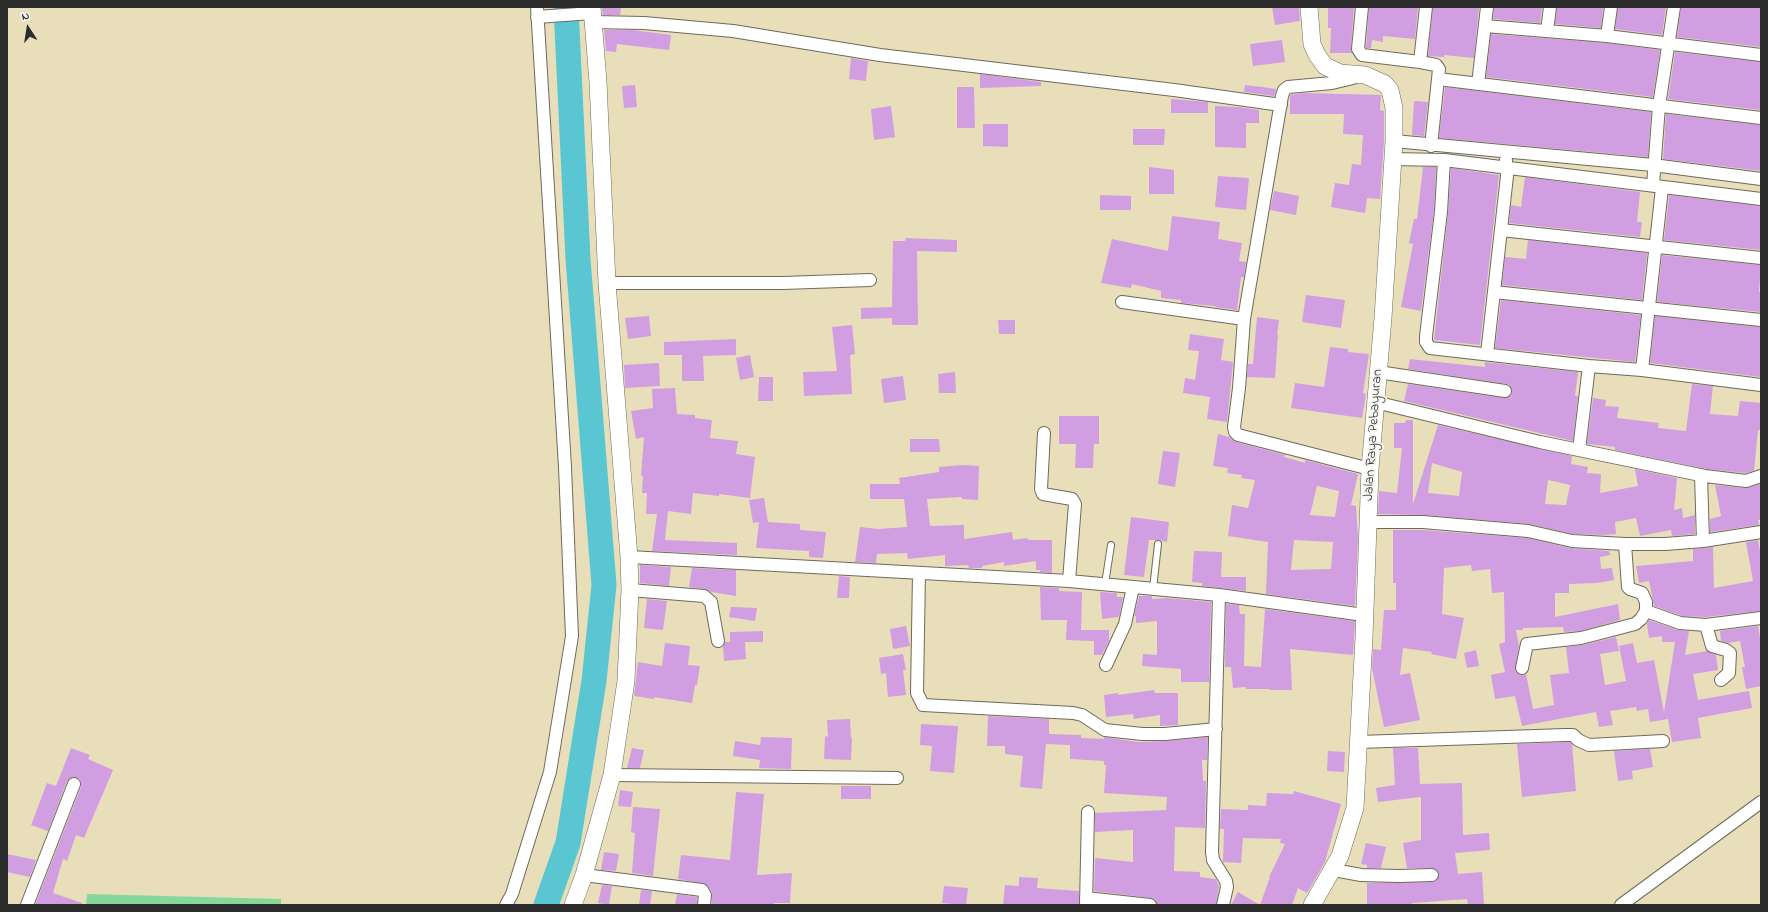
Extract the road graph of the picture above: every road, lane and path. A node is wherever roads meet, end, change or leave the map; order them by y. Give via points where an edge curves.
1 (1309, 7) edge
2 (1362, 7) edge
3 (1426, 7) edge
4 (1487, 7) edge
5 (1550, 7) edge
6 (1611, 7) edge
7 (1674, 7) edge
8 (537, 12) edge
9 (592, 14) edge
10 (1485, 26) junction
11 (1547, 31) junction
12 (1607, 36) junction
13 (1668, 43) junction
14 (1761, 55) edge
15 (1420, 62) junction
16 (1365, 75) junction
17 (1438, 79) junction
18 (1478, 84) junction
19 (1280, 105) junction
20 (1660, 106) junction
21 (1761, 118) edge
22 (1394, 141) junction
23 (1431, 146) junction
24 (1506, 151) junction
25 (1392, 159) junction
26 (1444, 160) junction
27 (1653, 165) junction
28 (1506, 168) junction
29 (1761, 179) edge
30 (1658, 186) junction
31 (1761, 199) edge
32 (1501, 230) junction
33 (1656, 246) junction
34 (1761, 258) edge
35 (870, 280) dead end
36 (607, 283) junction
37 (1494, 292) junction
38 (1122, 302) dead end
39 (1649, 307) junction
40 (1244, 319) junction
41 (1761, 320) edge
42 (1487, 354) junction
43 (1588, 366) junction
44 (1642, 370) junction
45 (1378, 372) junction
46 (1761, 385) edge
47 (1505, 390) dead end
48 (1375, 402) junction
49 (1044, 433) dead end
50 (1579, 450) junction
51 (1370, 469) junction
52 (1701, 475) junction
53 (1761, 476) edge
54 (1369, 522) junction
55 (1761, 532) edge
56 (1703, 542) junction
57 (1158, 544) dead end
58 (1625, 544) junction
59 (1110, 545) dead end
60 (629, 557) junction
61 (919, 573) junction
62 (1069, 581) junction
63 (1104, 584) junction
64 (1133, 587) junction
65 (1153, 589) junction
66 (630, 590) junction
67 (1220, 595) junction
68 (1646, 611) junction
69 (1364, 615) junction
70 (1761, 618) edge
71 (1706, 625) junction
72 (718, 641) dead end
73 (1106, 665) dead end
74 (1522, 668) dead end
75 (1721, 680) dead end
76 (1216, 729) junction
77 (1663, 741) dead end
78 (1359, 742) junction
79 (612, 775) junction
80 (897, 778) dead end
81 (74, 784) dead end
82 (1761, 802) edge
83 (1088, 812) dead end
84 (1334, 870) junction
85 (584, 875) junction
86 (1432, 875) dead end
87 (1086, 901) edge
88 (27, 905) edge
89 (506, 905) edge
90 (573, 905) edge
91 (704, 905) edge
92 (1150, 905) edge
93 (1223, 905) edge
94 (1312, 905) edge
95 (1621, 905) edge

1 - 16 main road, Jalan Raya Pebayuran via 1312,44 1317,56 1326,66 1340,73
2 - 15 street via 1359,53
3 - 15 street
4 - 10 street
5 - 11 street
6 - 12 street
7 - 13 street
8 - 9 street via 552,16
8 - 89 street via 565,467 572,636 550,772 512,894
9 - 19 street via 733,31 880,55
9 - 36 main road
10 - 11 street
10 - 18 street
11 - 12 street
12 - 13 street
13 - 14 street
13 - 20 street
15 - 17 street via 1436,65 1439,69
16 - 19 street via 1332,83 1288,87 1284,90
16 - 22 main road, Jalan Raya Pebayuran via 1385,84 1390,90 1394,108
17 - 18 street
17 - 23 street
18 - 20 street
19 - 40 street
20 - 21 street
20 - 27 street
22 - 23 street
22 - 25 main road, Jalan Raya Pebayuran
23 - 24 street
24 - 27 street
24 - 28 street
25 - 26 street
25 - 45 main road, Jalan Raya Pebayuran
26 - 28 street
26 - 42 street via 1426,342 1430,348
27 - 29 street
27 - 30 street
28 - 30 street
28 - 32 street
30 - 31 street
30 - 33 street
32 - 33 street
32 - 37 street
33 - 34 street
33 - 39 street
35 - 36 street
36 - 60 main road
37 - 39 street
37 - 42 street
38 - 40 street
39 - 41 street
39 - 44 street
40 - 51 street via 1235,432 1238,435
42 - 43 street
43 - 44 street
43 - 50 street
44 - 46 street
45 - 47 street
45 - 48 main road, Jalan Raya Pebayuran
48 - 50 street
48 - 51 main road, Jalan Raya Pebayuran
49 - 62 street via 1041,489 1044,494 1072,499 1075,504
50 - 52 street
51 - 54 main road, Jalan Raya Pebayuran
52 - 53 street via 1746,481
52 - 56 street
54 - 58 street via 1423,522 1528,531 1572,541
54 - 69 main road, Jalan Raya Pebayuran
55 - 56 street
56 - 58 street
57 - 65 lane
58 - 68 street via 1628,586 1642,592
59 - 63 lane
60 - 61 street
60 - 66 main road
61 - 62 street
61 - 76 street via 917,693 923,706 1074,713 1082,715 1105,730 1142,734
62 - 63 street
63 - 64 street
64 - 65 street
64 - 73 street via 1125,624
65 - 67 street
66 - 72 street via 704,596 711,602
66 - 79 main road via 626,681
67 - 69 street
67 - 76 street
68 - 71 street via 1680,623
68 - 74 street via 1635,624 1570,640 1527,644
69 - 78 main road, Jalan Raya Pebayuran
70 - 71 street
71 - 75 street via 1712,646 1726,650 1730,654 1729,673
76 - 93 street via 1212,852 1213,860 1226,881
77 - 78 street via 1588,745 1573,735 1565,735
78 - 84 main road, Jalan Raya Pebayuran via 1355,808
79 - 80 street
79 - 85 main road
81 - 88 street
82 - 95 street
83 - 87 street
84 - 86 street via 1361,875
84 - 94 main road, Jalan Raya Pebayuran
85 - 90 main road
85 - 91 street via 702,890 705,895
87 - 92 street

